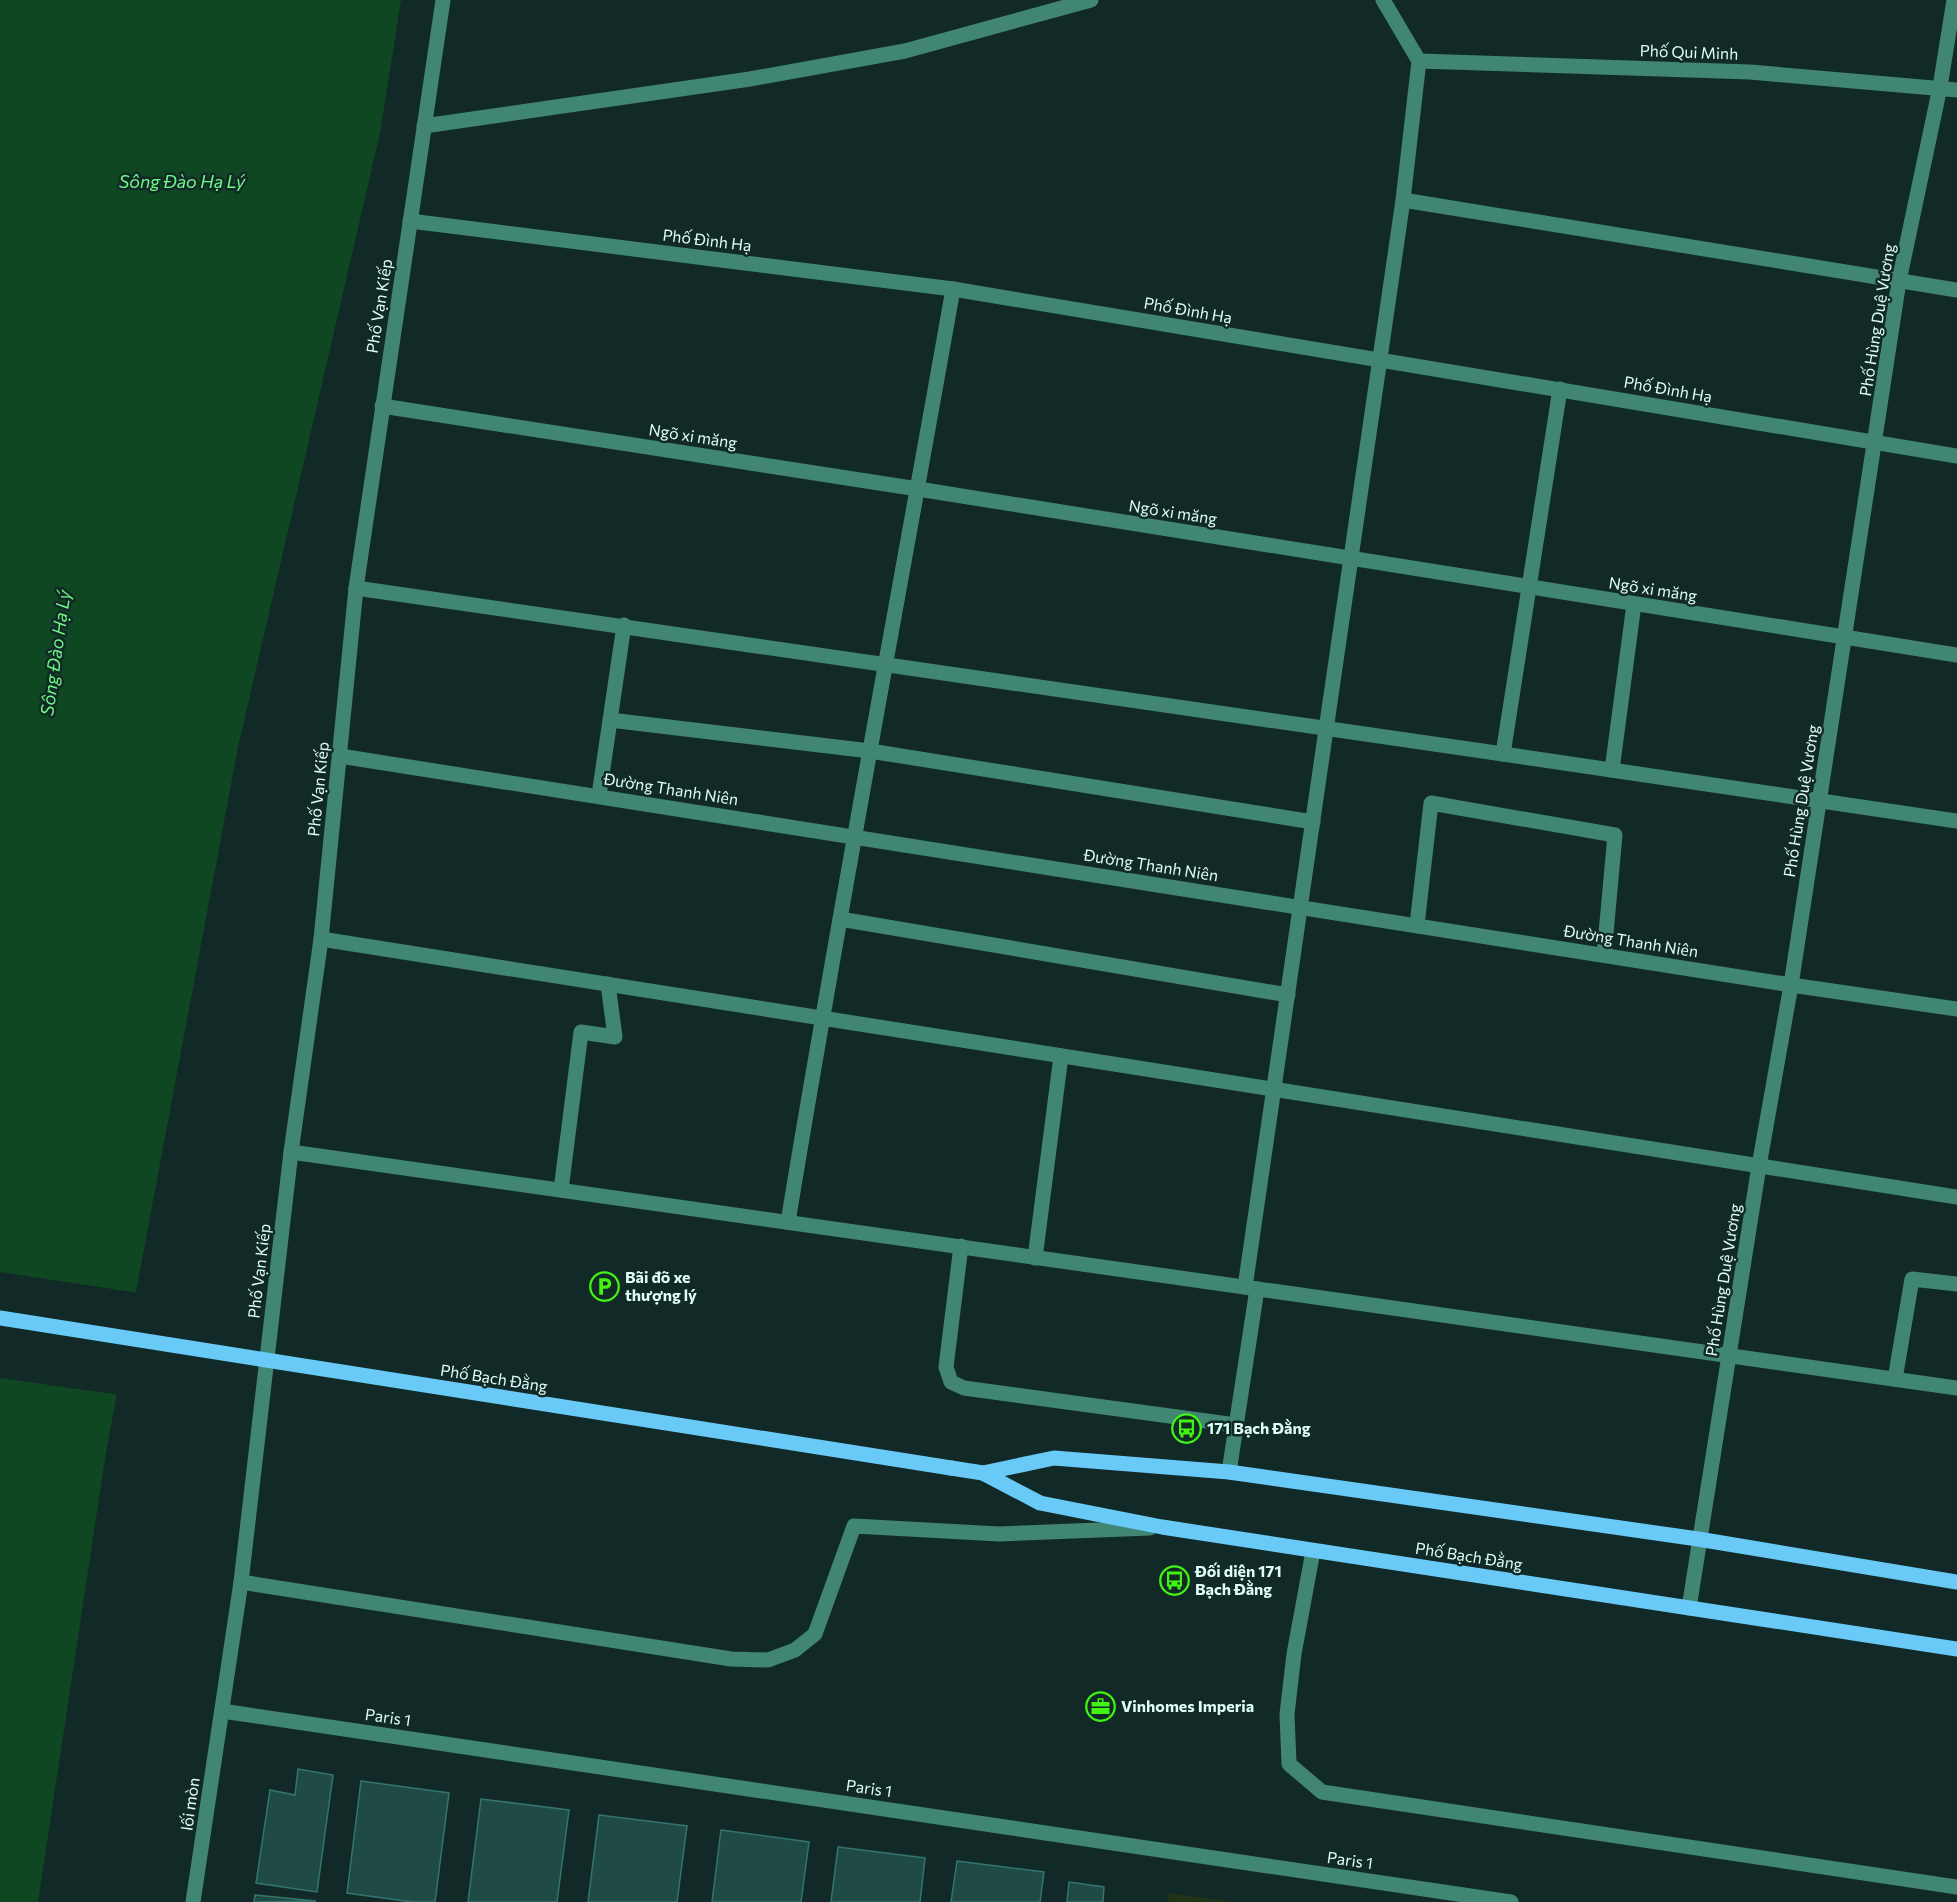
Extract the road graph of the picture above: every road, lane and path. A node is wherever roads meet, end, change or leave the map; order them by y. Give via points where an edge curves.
1 (442, 0) edge
2 (1091, 0) edge
3 (1383, 0) edge
4 (1954, 0) edge
5 (1419, 61) junction
6 (1940, 87) junction
7 (1957, 90) edge
8 (424, 126) junction
9 (1403, 200) junction
10 (410, 221) junction
11 (1899, 281) junction
12 (953, 289) junction
13 (1957, 290) edge
14 (1380, 360) junction
15 (1560, 389) junction
16 (382, 406) junction
17 (1875, 443) junction
18 (1957, 456) edge
19 (918, 489) junction
20 (1351, 559) junction
21 (1529, 587) junction
22 (356, 588) junction
23 (1634, 604) junction
24 (624, 625) junction
25 (1844, 638) junction
26 (1957, 656) edge
27 (886, 663) junction
28 (610, 720) junction
29 (1327, 728) junction
30 (870, 751) junction
31 (1503, 754) junction
32 (340, 756) junction
33 (1612, 770) junction
34 (599, 795) junction
35 (1819, 802) junction
36 (1957, 821) edge
37 (1313, 822) junction
38 (856, 836) junction
39 (1301, 907) junction
40 (840, 920) junction
41 (1417, 925) junction
42 (321, 939) junction
43 (1604, 955) junction
44 (608, 984) junction
45 (1791, 985) junction
46 (1288, 995) junction
47 (1957, 1009) edge
48 (821, 1018) junction
49 (1061, 1056) junction
50 (1274, 1090) junction
51 (291, 1152) junction
52 (1759, 1166) junction
53 (561, 1191) junction
54 (1957, 1197) edge
55 (788, 1222) junction
56 (961, 1246) junction
57 (1035, 1258) junction
58 (1957, 1284) edge
59 (1251, 1288) junction
60 (0, 1318) edge
61 (1729, 1356) junction
62 (1895, 1379) junction
63 (1957, 1388) edge
64 (1236, 1425) junction
65 (1229, 1472) junction
66 (983, 1473) junction
67 (1162, 1527) junction
68 (1698, 1539) junction
69 (1313, 1551) junction
70 (241, 1582) junction
71 (1957, 1582) edge
72 (1689, 1608) junction
73 (1957, 1649) edge
74 (222, 1711) junction
75 (1957, 1887) edge
76 (194, 1902) edge
77 (1511, 1902) edge

1 - 8 street, Phố Vạn Kiếp
2 - 8 street via 894,53 750,79
3 - 5 street
4 - 6 street, Phố Hùng Duệ Vương
5 - 6 street, Phố Qui Minh via 1750,72
5 - 9 street
6 - 7 street, Phố Qui Minh
6 - 11 street, Phố Hùng Duệ Vương
8 - 10 street, Phố Vạn Kiếp
9 - 11 street
9 - 14 street
10 - 12 street, Phố Đình Hạ
10 - 16 street, Phố Vạn Kiếp
11 - 13 street
11 - 17 street, Phố Hùng Duệ Vương
12 - 14 street, Phố Đình Hạ
12 - 19 street
14 - 15 street, Phố Đình Hạ
14 - 20 street
15 - 17 street, Phố Đình Hạ
15 - 21 street
16 - 19 street, Ngõ xi măng
16 - 22 street, Phố Vạn Kiếp
17 - 18 street, Phố Đình Hạ
17 - 25 street, Phố Hùng Duệ Vương
19 - 20 street, Ngõ xi măng
19 - 27 street
20 - 21 street, Ngõ xi măng
20 - 29 street
21 - 23 street, Ngõ xi măng
21 - 31 street
22 - 24 street
22 - 32 street, Phố Vạn Kiếp
23 - 25 street, Ngõ xi măng
23 - 33 street
24 - 27 street
24 - 28 street
25 - 26 street, Ngõ xi măng
25 - 35 street, Phố Hùng Duệ Vương
27 - 29 street
27 - 30 street
28 - 30 street
28 - 34 street
29 - 31 street
29 - 37 street
30 - 37 street
30 - 38 street
31 - 33 street
32 - 34 street, Đường Thanh Niên
32 - 42 street, Phố Vạn Kiếp
33 - 35 street
34 - 38 street, Đường Thanh Niên
35 - 36 street
35 - 45 street, Phố Hùng Duệ Vương
37 - 39 street
38 - 39 street, Đường Thanh Niên
38 - 40 street
39 - 41 street, Đường Thanh Niên
39 - 46 street
40 - 46 street
40 - 48 street
41 - 43 street, Đường Thanh Niên
41 - 43 street via 1431,803 1615,835
42 - 44 street
42 - 51 street, Phố Vạn Kiếp
43 - 45 street, Đường Thanh Niên
44 - 48 street
44 - 53 street via 615,1037 581,1032
45 - 47 street, Đường Thanh Niên
45 - 52 street, Phố Hùng Duệ Vương
46 - 50 street
48 - 49 street
48 - 55 street
49 - 50 street
49 - 57 street
50 - 52 street
50 - 59 street
51 - 53 street
51 - 70 street, Phố Vạn Kiếp
52 - 54 street
52 - 61 street, Phố Hùng Duệ Vương
53 - 55 street
55 - 56 street
56 - 57 street
56 - 64 street via 946,1367 951,1382 964,1388
57 - 59 street
58 - 62 street via 1911,1279
59 - 61 street
59 - 64 street
60 - 66 main road, Phố Bạch Đằng, bridge
61 - 62 street
61 - 68 street, Phố Hùng Duệ Vương
62 - 63 street
64 - 65 street
65 - 66 main road, Phố Bạch Đằng via 1054,1458
65 - 68 main road, Phố Bạch Đằng
66 - 67 main road, Phố Bạch Đằng via 1040,1503
67 - 69 main road, Phố Bạch Đằng
67 - 70 street via 999,1534 854,1526 815,1634 795,1650 768,1660 731,1659
68 - 71 main road, Phố Bạch Đằng
68 - 72 street, Phố Hùng Duệ Vương
69 - 72 main road, Phố Bạch Đằng
69 - 75 street via 1287,1714 1289,1764 1323,1792
70 - 74 street, Phố Vạn Kiếp
72 - 73 main road, Phố Bạch Đằng
74 - 76 street, lối mòn
74 - 77 street, Paris 1

